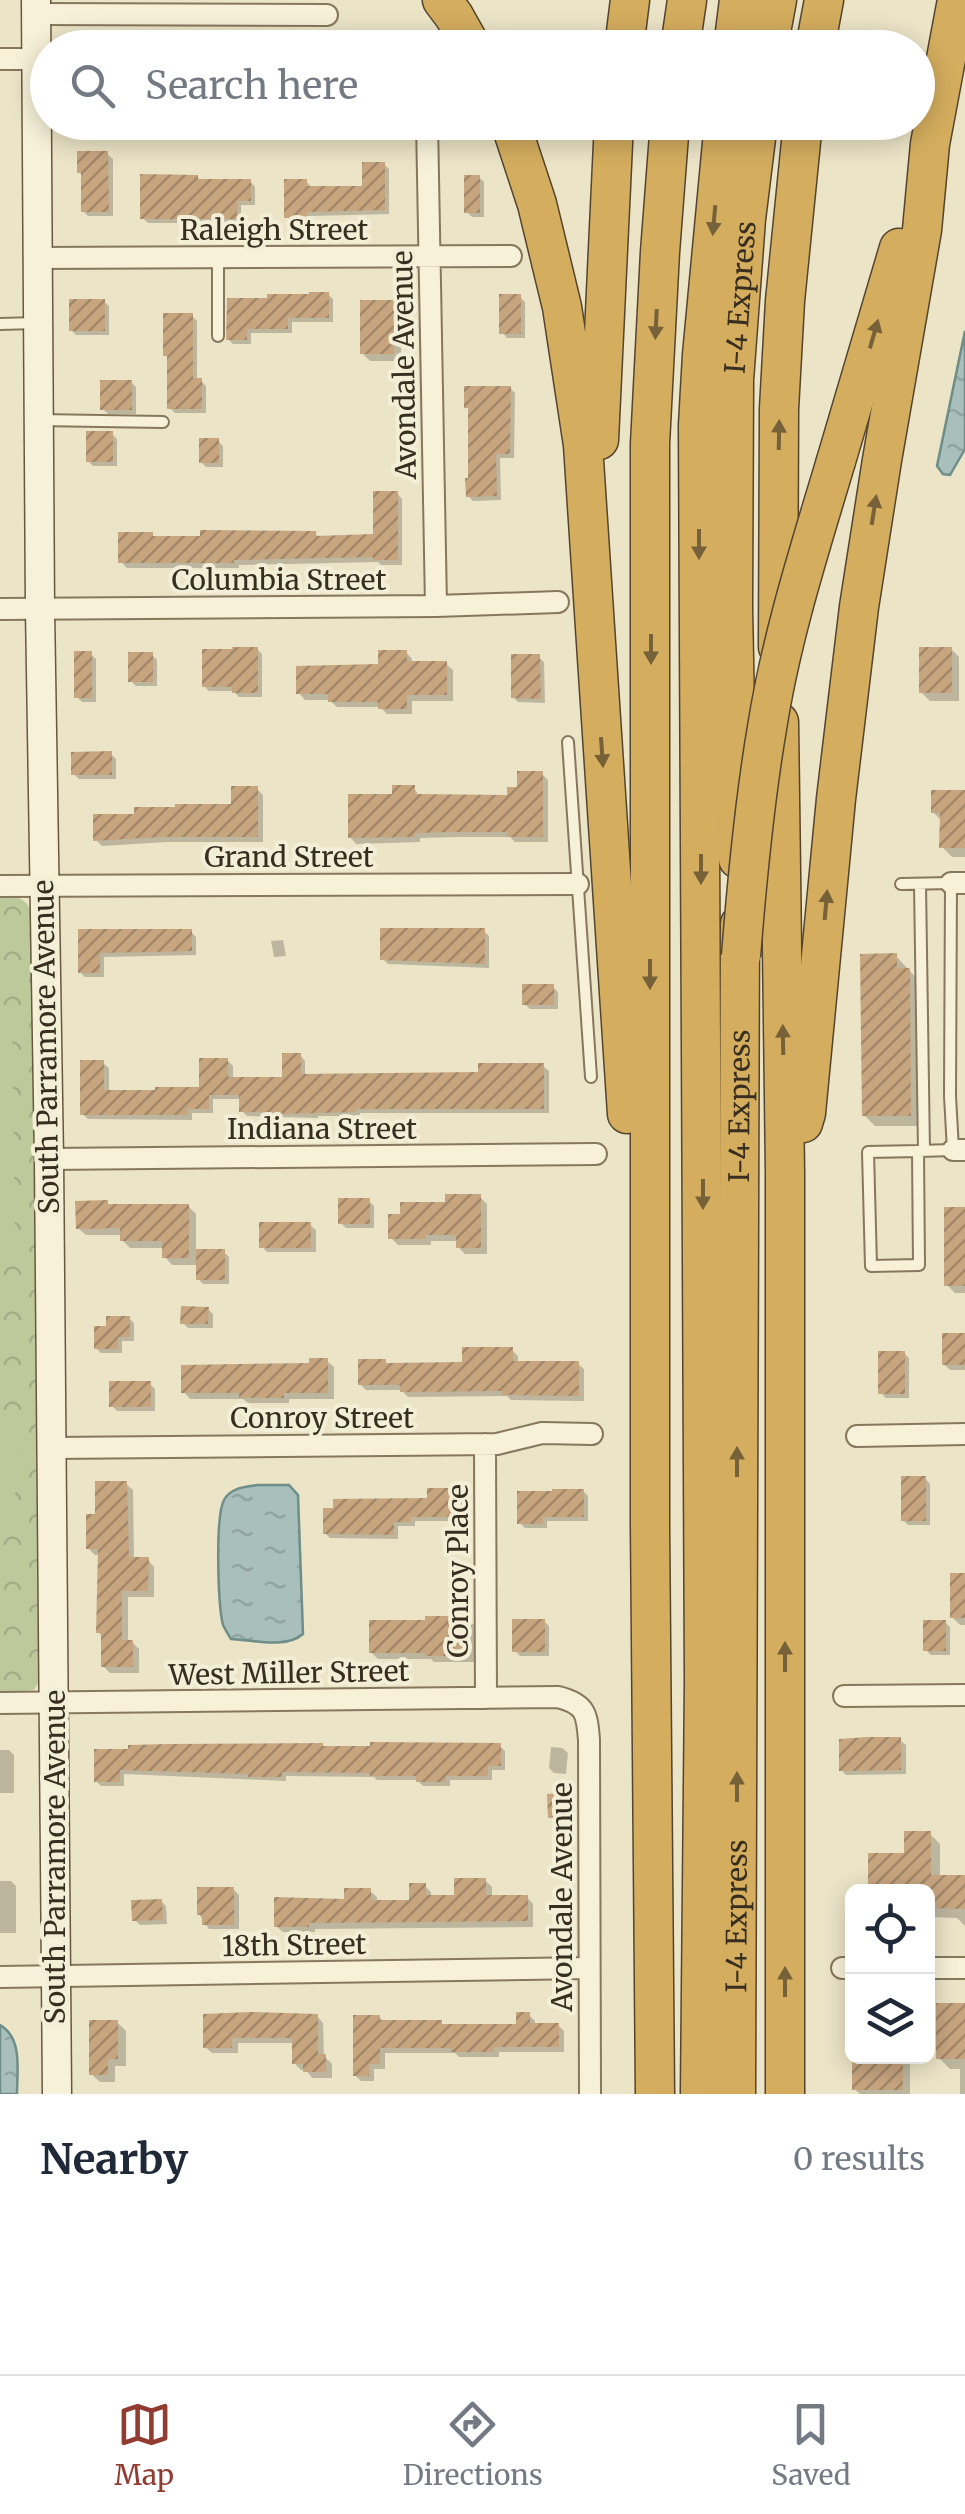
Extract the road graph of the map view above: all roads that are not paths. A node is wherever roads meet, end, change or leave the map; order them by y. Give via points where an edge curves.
1 (442, 0) edge
2 (630, 0) edge
3 (687, 0) edge
4 (739, 0) edge
5 (777, 0) edge
6 (824, 0) edge
7 (956, 0) edge
8 (36, 7) edge
9 (328, 15) dead end
10 (462, 30) edge
11 (626, 30) edge
12 (683, 30) edge
13 (735, 30) edge
14 (771, 30) edge
15 (818, 30) edge
16 (0, 59) edge
17 (30, 59) edge
18 (935, 116) edge
19 (36, 140) edge
20 (426, 140) edge
21 (516, 140) edge
22 (613, 140) edge
23 (669, 140) edge
24 (722, 140) edge
25 (756, 140) edge
26 (801, 140) edge
27 (931, 140) edge
28 (930, 144) junction
29 (511, 256) dead end
30 (218, 257) junction
31 (429, 257) junction
32 (36, 258) junction
33 (37, 323) junction
34 (0, 324) edge
35 (218, 336) dead end
36 (38, 420) junction
37 (163, 422) dead end
38 (575, 598) junction
39 (436, 606) junction
40 (0, 609) edge
41 (40, 609) junction
42 (568, 742) dead end
43 (958, 883) edge
44 (578, 884) junction
45 (902, 884) dead end
46 (920, 884) junction
47 (0, 886) edge
48 (43, 886) junction
49 (741, 956) junction
50 (591, 1078) dead end
51 (959, 1150) edge
52 (921, 1151) junction
53 (596, 1154) dead end
54 (49, 1159) junction
55 (785, 1172) junction
56 (592, 1434) dead end
57 (965, 1434) edge
58 (857, 1436) dead end
59 (485, 1444) junction
60 (52, 1448) junction
61 (650, 1526) junction
62 (965, 1695) edge
63 (844, 1696) dead end
64 (486, 1698) junction
65 (0, 1703) edge
66 (55, 1703) junction
67 (577, 1704) joint
68 (589, 1968) junction
69 (935, 1968) edge
70 (965, 1968) edge
71 (56, 1976) junction
72 (0, 1977) edge
73 (57, 2094) edge
74 (590, 2094) edge
75 (655, 2094) edge
76 (700, 2094) edge
77 (736, 2094) edge
78 (785, 2094) edge

1 - 10 highway
2 - 11 highway
3 - 12 highway
4 - 13 highway
5 - 14 highway
6 - 15 highway
7 - 18 highway
8 - 9 street
16 - 17 street
19 - 32 street, South Parramore Avenue
20 - 31 street, Avondale Avenue
21 - 38 highway via 562,306 583,446
22 - 38 highway
23 -> 61 highway via 650,444
24 -> 76 highway, I-4 Express via 698,426
25 - 49 highway, I-4 Express, bridge via 734,380
55 -> 26 highway via 778,479 785,301
27 - 28 highway
49 -> 28 highway, bridge via 767,724 806,560
55 -> 28 highway via 806,1114 860,607
29 - 31 street, Raleigh Street
30 - 31 street, Raleigh Street
30 - 32 street, Raleigh Street
30 - 35 lane
31 - 39 street, Avondale Avenue
32 - 33 street, South Parramore Avenue
33 - 34 lane
33 - 36 street, South Parramore Avenue
36 - 37 lane
36 - 41 street, South Parramore Avenue
38 - 39 street, Columbia Street
38 -> 61 highway via 626,1086
39 - 41 street, Columbia Street
40 - 41 street, Columbia Street
41 - 48 street, South Parramore Avenue
42 - 44 lane
43 - 46 lane
43 - 51 lane via 950,1096
44 - 48 street, Grand Street
44 - 50 lane
45 - 46 lane
46 - 52 lane
47 - 48 street, Grand Street
48 - 54 street, South Parramore Avenue
77 -> 49 highway, I-4 Express
51 - 52 lane
52 - 52 lane via 868,1152 872,1266 920,1265
53 - 54 street, Indiana Street
54 - 60 street, South Parramore Avenue
78 -> 55 highway
56 - 59 street, Conroy Street via 542,1433
57 - 58 street
59 - 60 street, Conroy Street
59 - 64 street, Conroy Place
60 - 66 street, South Parramore Avenue
61 - 75 highway
62 - 63 street
64 - 66 street, West Miller Street
64 - 67 street, West Miller Street via 558,1697
65 - 66 street, West Miller Street
66 - 71 street, South Parramore Avenue
67 - 68 street, Avondale Avenue via 586,1714 589,1740
68 - 71 street, 18th Street
68 - 74 street, Avondale Avenue
69 - 70 street
71 - 72 street, 18th Street
71 - 73 street, South Parramore Avenue

